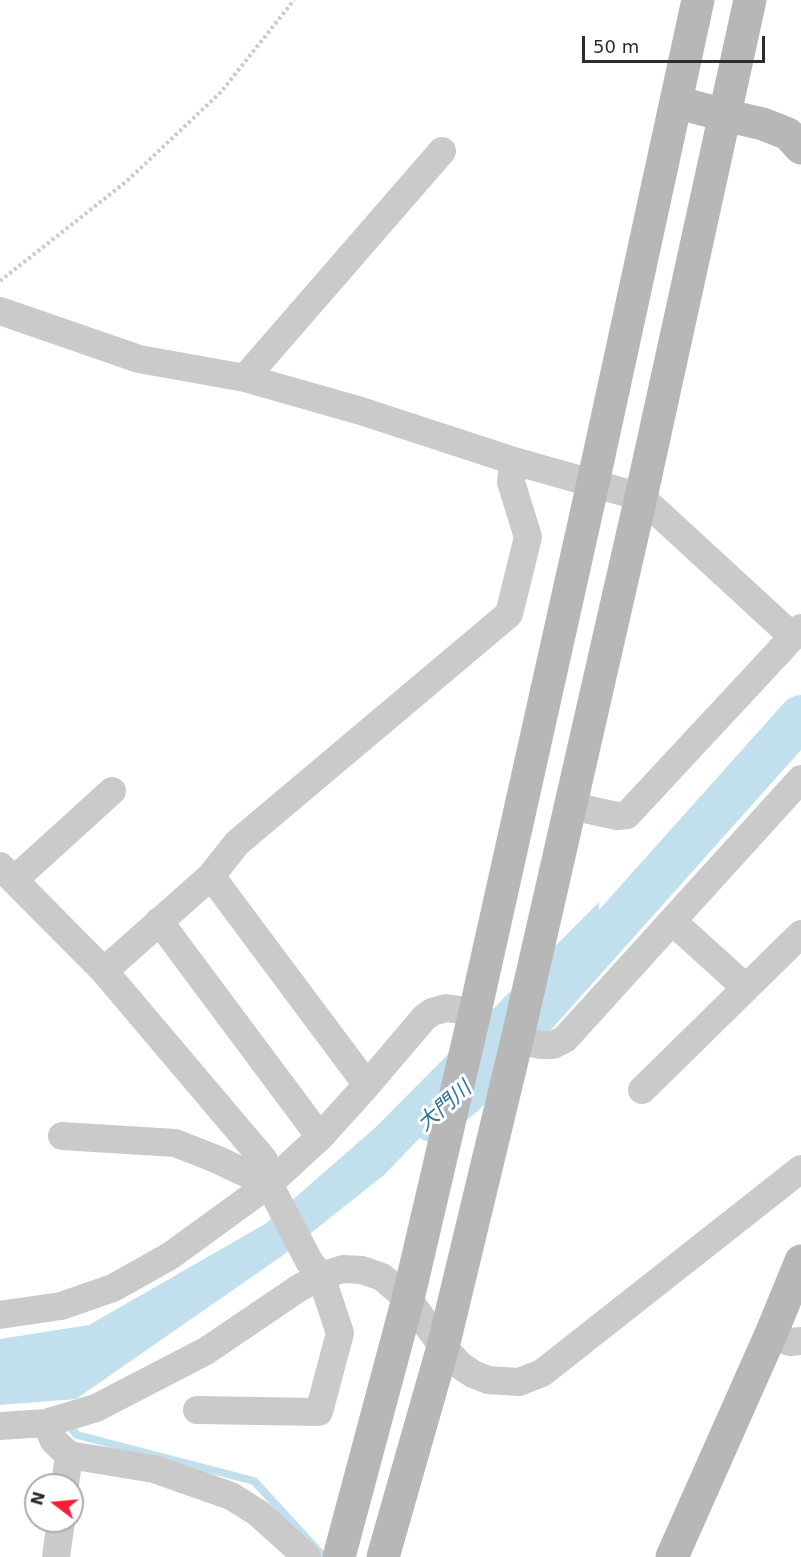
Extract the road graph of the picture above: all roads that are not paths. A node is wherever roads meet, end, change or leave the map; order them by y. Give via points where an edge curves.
1 (698, 0) edge
2 (750, 0) edge
3 (676, 102) junction
4 (724, 115) junction
5 (801, 148) edge
6 (442, 151) dead end
7 (0, 312) edge
8 (244, 378) junction
9 (514, 461) junction
10 (593, 483) junction
11 (641, 497) junction
12 (797, 632) edge
13 (801, 779) edge
14 (112, 791) dead end
15 (571, 806) junction
16 (7, 873) edge
17 (211, 876) junction
18 (159, 921) junction
19 (672, 921) junction
20 (801, 934) edge
21 (104, 971) junction
22 (746, 988) junction
23 (475, 1012) junction
24 (517, 1040) junction
25 (367, 1085) junction
26 (642, 1090) dead end
27 (62, 1136) dead end
28 (320, 1137) junction
29 (801, 1169) edge
30 (271, 1188) junction
31 (801, 1261) edge
32 (315, 1268) junction
33 (408, 1299) junction
34 (0, 1315) edge
35 (786, 1337) edge
36 (443, 1347) junction
37 (197, 1410) dead end
38 (46, 1423) junction
39 (0, 1426) edge
40 (69, 1455) junction
41 (67, 1473) edge
42 (59, 1533) edge
43 (56, 1557) edge
44 (307, 1557) edge
45 (339, 1557) edge
46 (383, 1557) edge
47 (672, 1557) edge

1 - 3 street
2 - 4 street
3 - 4 street
3 - 10 street
4 - 5 street via 788,134
4 - 11 street
6 - 8 street
7 - 8 street via 139,359
8 - 9 street
9 - 10 street
9 - 17 street via 511,482 528,537 509,614 237,843
10 - 11 street
10 - 23 street
11 - 12 street
11 - 15 street
12 - 15 street via 627,815
13 - 19 street
14 - 16 street
15 - 24 street
16 - 21 street
17 - 18 street
17 - 25 street
18 - 21 street
18 - 28 street
19 - 22 street
19 - 24 street via 565,1039 553,1045
20 - 22 street
21 - 30 street via 264,1160
22 - 26 street
23 - 25 street via 446,1008 432,1012
23 - 33 street
24 - 36 street
25 - 28 street
27 - 30 street via 176,1143
28 - 30 street
29 - 36 street via 542,1373 519,1382 488,1380 461,1366
30 - 32 street
30 - 34 street via 170,1256 113,1288 61,1306
31 - 35 street
32 - 33 street via 362,1270 382,1277
32 - 37 street via 340,1333 319,1412
32 - 38 street via 298,1288 207,1351 96,1408
33 - 36 street
33 - 45 street
35 - 47 street
36 - 46 street
38 - 39 street
38 - 40 street via 54,1441
40 - 41 street
40 - 44 street via 154,1469 231,1496 258,1513
42 - 43 street

